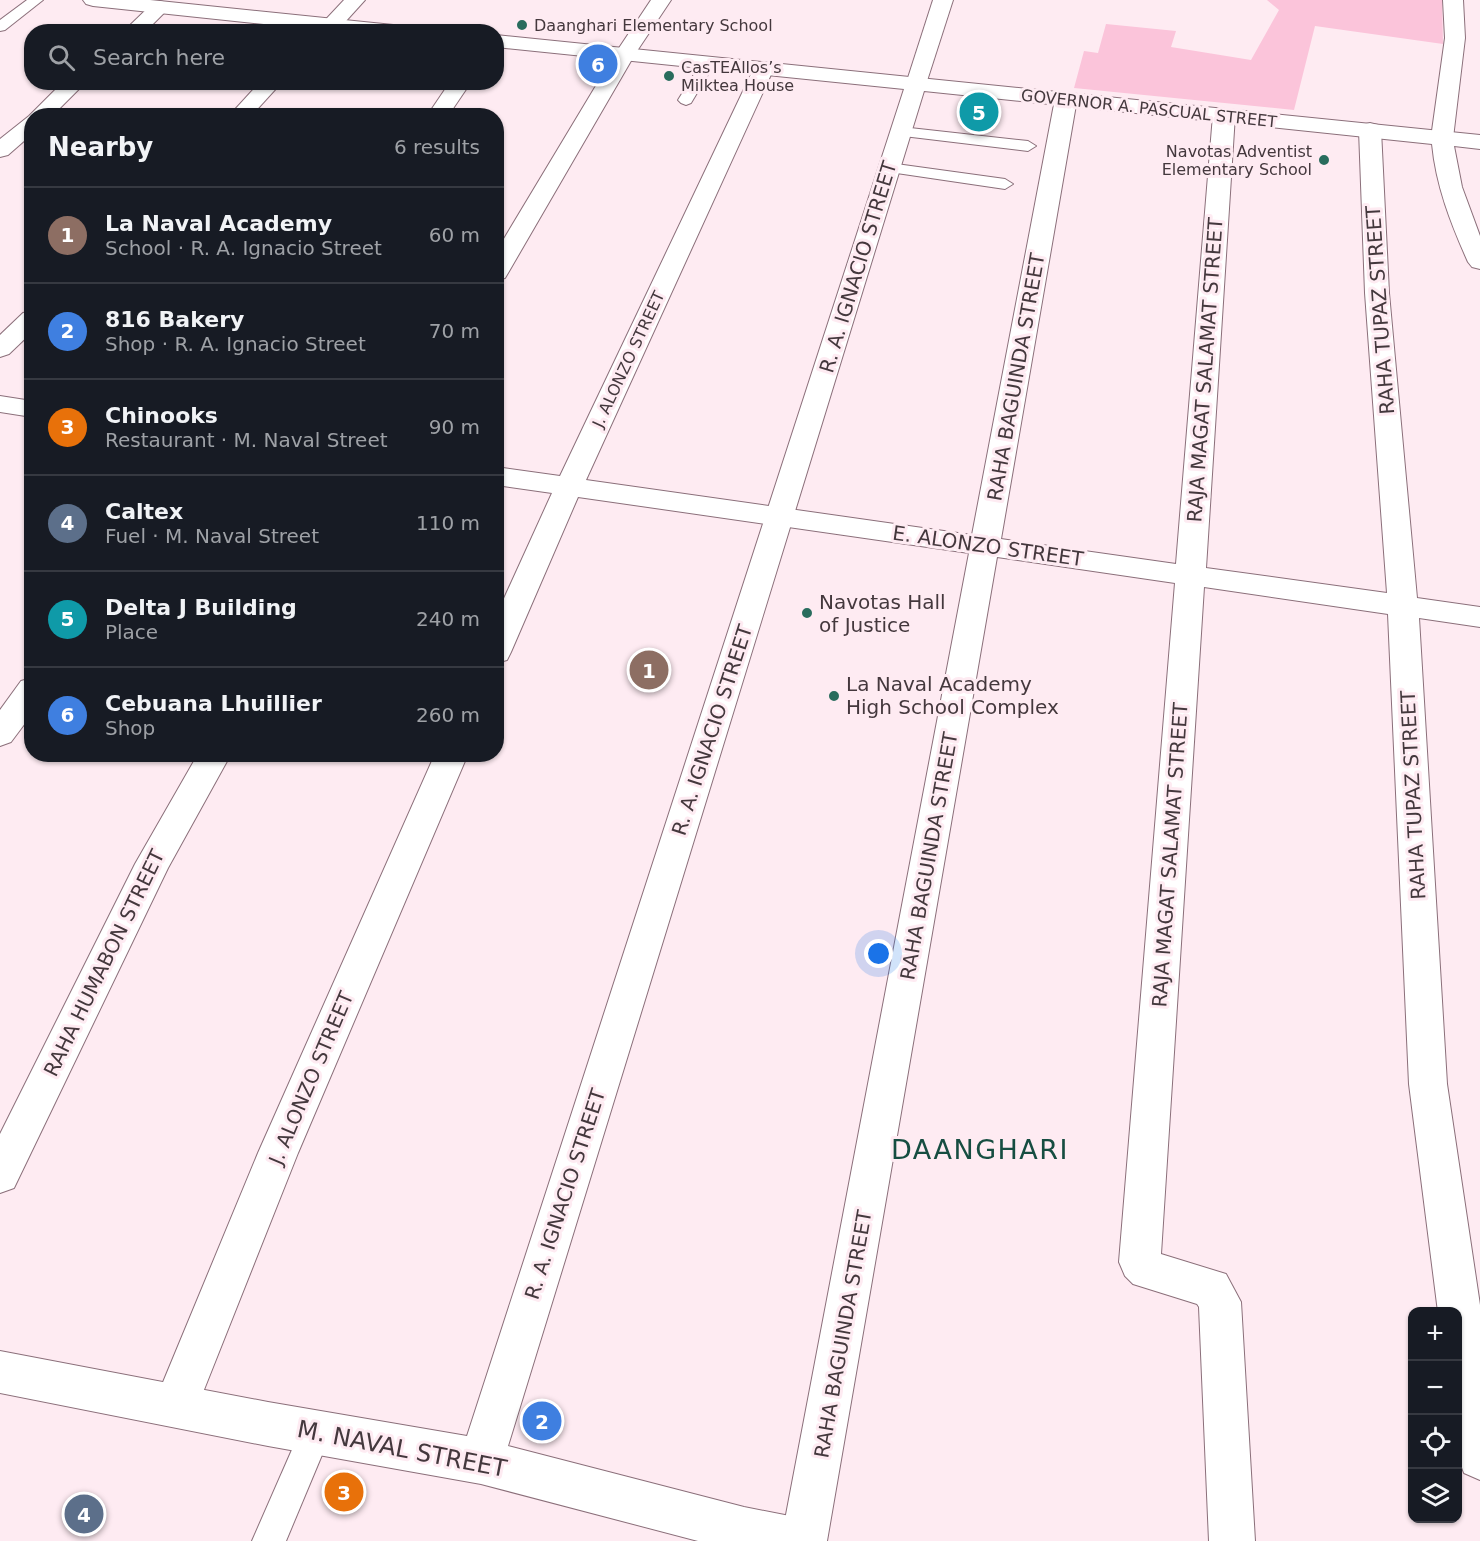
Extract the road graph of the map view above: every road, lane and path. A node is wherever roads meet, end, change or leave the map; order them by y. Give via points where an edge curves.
1 (36, 0) edge
2 (93, 0) edge
3 (356, 0) edge
4 (661, 0) edge
5 (943, 0) edge
6 (1453, 0) edge
7 (160, 7) junction
8 (142, 24) edge
9 (296, 24) edge
10 (332, 24) edge
11 (0, 27) edge
12 (504, 42) edge
13 (625, 54) junction
14 (708, 63) junction
15 (764, 68) junction
16 (916, 84) junction
17 (67, 90) edge
18 (264, 90) edge
19 (455, 90) edge
20 (1066, 99) junction
21 (686, 100) dead end
22 (48, 108) edge
23 (247, 108) edge
24 (443, 108) edge
25 (1224, 116) junction
26 (24, 129) edge
27 (1370, 130) junction
28 (900, 132) junction
29 (1442, 138) junction
30 (1480, 142) edge
31 (1028, 146) dead end
32 (0, 150) edge
33 (889, 168) junction
34 (1005, 184) dead end
35 (504, 259) edge
36 (1480, 262) edge
37 (24, 326) edge
38 (0, 349) edge
39 (0, 404) edge
40 (24, 408) edge
41 (504, 477) edge
42 (568, 486) junction
43 (779, 517) junction
44 (986, 546) junction
45 (1189, 575) junction
46 (1403, 606) junction
47 (1480, 617) edge
48 (504, 634) edge
49 (24, 700) edge
50 (0, 734) edge
51 (210, 762) edge
52 (449, 762) edge
53 (0, 1175) edge
54 (0, 1372) edge
55 (176, 1404) junction
56 (316, 1431) junction
57 (1480, 1457) edge
58 (481, 1461) junction
59 (742, 1536) edge
60 (269, 1541) edge
61 (802, 1541) edge
62 (1232, 1541) edge

1 - 11 lane
2 - 7 street
3 - 10 street
4 - 13 street
5 - 16 street, R. A. IGNACIO STREET
6 - 29 street via 1455,38
7 - 8 street
7 - 9 street
12 - 13 street, GOVERNOR A. PASCUAL STREET
13 - 14 street, GOVERNOR A. PASCUAL STREET
13 - 35 street
14 - 15 street, GOVERNOR A. PASCUAL STREET
14 - 21 lane
15 - 16 street, GOVERNOR A. PASCUAL STREET
15 - 42 street, J. ALONZO STREET
16 - 20 street, GOVERNOR A. PASCUAL STREET
16 - 28 street, R. A. IGNACIO STREET
17 - 22 street
18 - 23 street
19 - 24 street
20 - 25 street, GOVERNOR A. PASCUAL STREET
20 - 44 street, RAHA BAGUINDA STREET
25 - 27 street, GOVERNOR A. PASCUAL STREET
25 - 45 street, RAJA MAGAT SALAMAT STREET
26 - 32 street
27 - 29 street, GOVERNOR A. PASCUAL STREET
27 - 46 street, RAHA TUPAZ STREET via 1377,293
28 - 31 lane
28 - 33 street, R. A. IGNACIO STREET
29 - 30 street, GOVERNOR A. PASCUAL STREET
29 - 36 street via 1444,168 1455,206
33 - 34 lane
33 - 43 street, R. A. IGNACIO STREET
37 - 38 street
39 - 40 street
41 - 42 street, E. ALONZO STREET
42 - 43 street, E. ALONZO STREET
42 - 48 street, J. ALONZO STREET
43 - 44 street, E. ALONZO STREET
43 - 58 street, R. A. IGNACIO STREET
44 - 45 street, E. ALONZO STREET
44 - 61 street, RAHA BAGUINDA STREET
45 - 46 street, E. ALONZO STREET
45 - 62 street, RAJA MAGAT SALAMAT STREET via 1140,1262 1148,1270 1211,1288 1220,1302
46 - 47 street, E. ALONZO STREET
46 - 57 street, RAHA TUPAZ STREET via 1428,1084
49 - 50 street
51 - 53 street, RAHA HUMABON STREET via 152,864
52 - 55 street, J. ALONZO STREET via 278,1153
54 - 55 street, M. NAVAL STREET
55 - 56 street, M. NAVAL STREET
56 - 58 street, M. NAVAL STREET
56 - 60 lane
58 - 59 street, M. NAVAL STREET
59 - 61 street, M. NAVAL STREET

